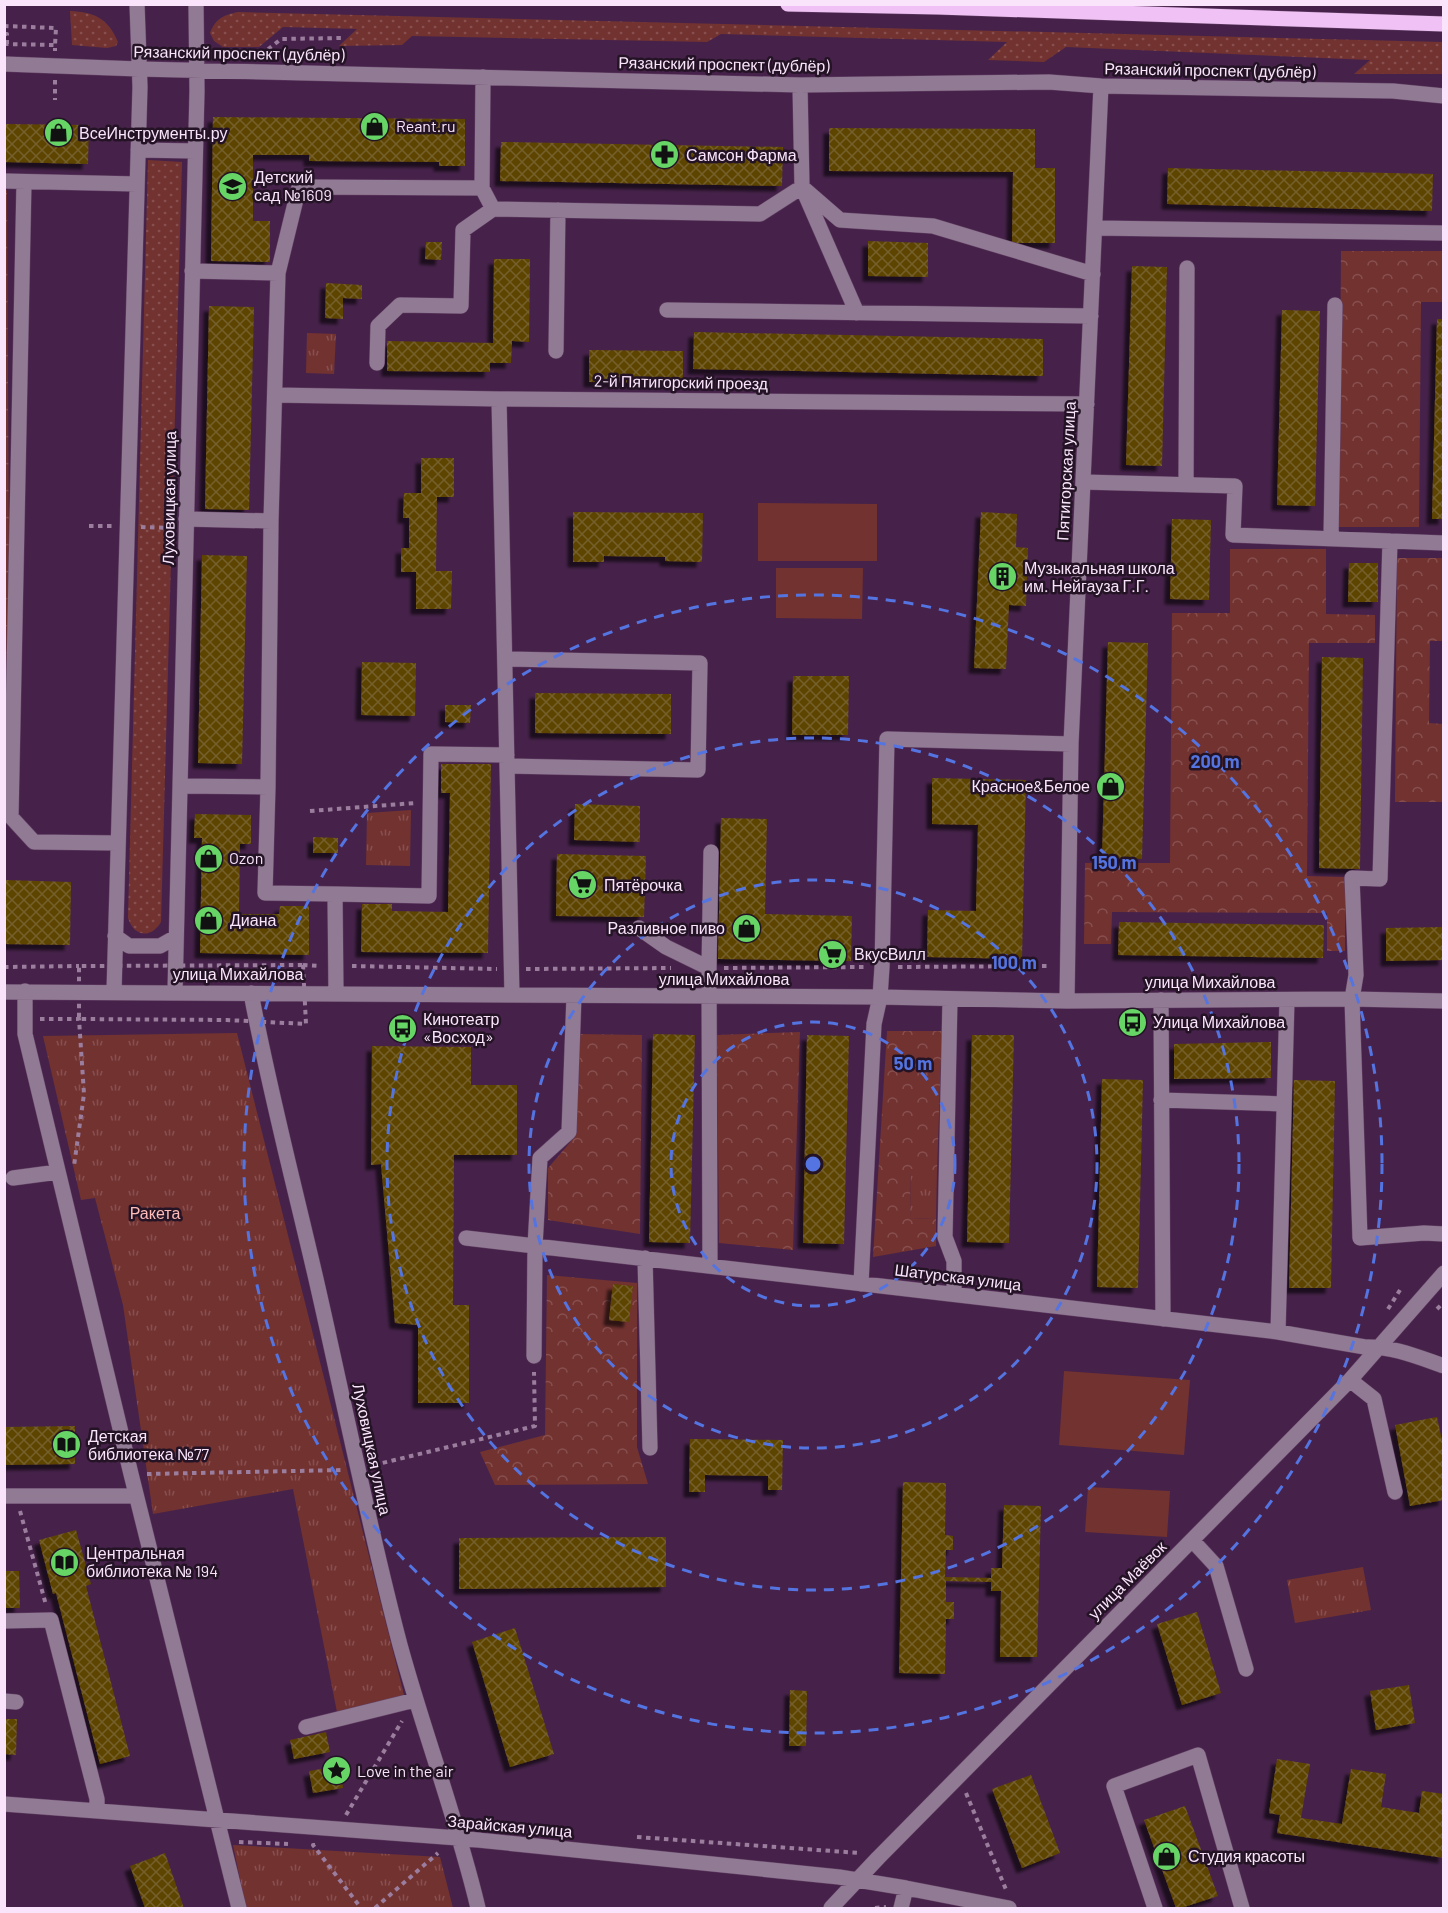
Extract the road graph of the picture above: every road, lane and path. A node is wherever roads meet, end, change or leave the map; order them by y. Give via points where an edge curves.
1 (137, 4) edge
2 (196, 4) edge
3 (788, 4) edge
4 (1443, 24) edge
5 (4, 26) edge
6 (4, 34) edge
7 (343, 38) dead end
8 (4, 44) edge
9 (55, 45) dead end
10 (252, 55) dead end
11 (4, 64) edge
12 (139, 69) junction
13 (197, 70) junction
14 (483, 77) junction
15 (800, 84) junction
16 (1443, 85) edge
17 (1101, 86) junction
18 (1393, 91) junction
19 (1443, 96) edge
20 (138, 150) junction
21 (195, 151) junction
22 (4, 181) edge
23 (24, 182) junction
24 (137, 184) junction
25 (802, 187) junction
26 (482, 188) junction
27 (493, 209) junction
28 (558, 210) junction
29 (1095, 228) junction
30 (1443, 233) edge
31 (1187, 268) dead end
32 (192, 271) junction
33 (278, 273) junction
34 (1093, 274) junction
35 (1335, 306) dead end
36 (667, 310) dead end
37 (857, 313) junction
38 (1091, 316) junction
39 (556, 351) dead end
40 (377, 363) dead end
41 (275, 394) junction
42 (499, 399) junction
43 (1087, 404) junction
44 (1083, 483) junction
45 (1186, 485) junction
46 (186, 519) junction
47 (271, 521) junction
48 (1330, 538) junction
49 (1390, 541) junction
50 (1443, 543) edge
51 (505, 659) junction
52 (1071, 744) junction
53 (507, 761) junction
54 (180, 786) junction
55 (268, 787) junction
56 (430, 802) junction
57 (310, 811) dead end
58 (8, 814) edge
59 (118, 843) junction
60 (711, 852) dead end
61 (335, 894) junction
62 (639, 928) dead end
63 (116, 936) junction
64 (176, 938) junction
65 (79, 966) dead end
66 (4, 967) edge
67 (709, 968) junction
68 (4, 992) edge
69 (25, 992) junction
70 (114, 992) junction
71 (175, 992) junction
72 (251, 993) junction
73 (336, 993) junction
74 (512, 995) junction
75 (574, 996) junction
76 (710, 997) junction
77 (880, 998) junction
78 (950, 999) junction
79 (1352, 999) junction
80 (1161, 1000) junction
81 (1287, 1000) junction
82 (1067, 1001) junction
83 (1443, 1001) edge
84 (79, 1019) dead end
85 (1161, 1100) junction
86 (1284, 1104) junction
87 (58, 1172) junction
88 (14, 1178) dead end
89 (62, 1191) junction
90 (1443, 1233) edge
91 (466, 1238) dead end
92 (535, 1246) junction
93 (645, 1258) junction
94 (710, 1266) junction
95 (1443, 1273) edge
96 (861, 1284) junction
97 (1400, 1290) dead end
98 (954, 1294) junction
99 (1382, 1318) dead end
100 (1162, 1319) junction
101 (1278, 1332) junction
102 (1378, 1346) junction
103 (534, 1356) joint
104 (1443, 1366) edge
105 (1350, 1380) junction
106 (651, 1448) dead end
107 (358, 1469) junction
108 (131, 1474) junction
109 (1395, 1492) dead end
110 (10, 1496) edge
111 (136, 1496) junction
112 (1192, 1540) junction
113 (51, 1620) junction
114 (4, 1621) edge
115 (1246, 1669) dead end
116 (415, 1700) junction
117 (306, 1727) dead end
118 (966, 1793) dead end
119 (4, 1804) edge
120 (97, 1810) junction
121 (345, 1816) dead end
122 (218, 1819) junction
123 (634, 1837) dead end
124 (458, 1839) junction
125 (224, 1841) junction
126 (290, 1844) dead end
127 (302, 1845) dead end
128 (313, 1845) junction
129 (324, 1846) dead end
130 (427, 1852) dead end
131 (863, 1852) dead end
132 (858, 1880) junction
133 (906, 1888) junction
134 (1009, 1902) edge
135 (239, 1908) edge
136 (362, 1908) edge
137 (375, 1908) edge
138 (478, 1908) edge
139 (831, 1908) edge
140 (901, 1908) edge
141 (1155, 1908) edge
142 (1242, 1908) edge

1 - 12 street
2 - 13 street, Луховицкая улица
3 - 4 main road
5 - 9 path via 56,28
6 - 8 path
7 - 10 path via 281,39 262,55
11 - 12 street, Рязанский проспект (дублёр)
12 - 13 street, Рязанский проспект (дублёр)
12 - 20 street
13 - 14 street, Рязанский проспект (дублёр)
13 - 21 street, Луховицкая улица
14 - 15 street, Рязанский проспект (дублёр)
14 - 26 street
15 - 17 street, Рязанский проспект (дублёр) via 1050,82
15 - 25 street
16 - 18 street
17 - 18 street, Рязанский проспект (дублёр)
17 - 29 street, Пятигорская улица
18 - 19 street, Рязанский проспект (дублёр)
20 - 21 street
20 - 24 street
21 - 32 street, Луховицкая улица
22 - 23 street
23 - 24 street
23 - 58 street
24 - 59 street
25 - 28 street via 760,214
25 - 34 street via 840,220 933,226
25 - 37 street
26 - 27 street
26 - 33 street via 299,187
27 - 28 street
27 - 40 street via 463,230 461,306 400,305 378,326
28 - 39 street
29 - 30 street
29 - 34 street, Пятигорская улица
31 - 45 street
32 - 33 street
32 - 46 street, Луховицкая улица
33 - 41 street
34 - 38 street, Пятигорская улица
35 - 48 street
36 - 37 street
37 - 38 street
38 - 43 street, Пятигорская улица
41 - 42 street, 2-й Пятигорский проезд
41 - 47 street
42 - 43 street, 2-й Пятигорский проезд
42 - 51 street
43 - 44 street, Пятигорская улица
44 - 45 street
44 - 52 street, Пятигорская улица
45 - 48 street via 1235,486 1233,535
46 - 47 street
46 - 54 street, Луховицкая улица
47 - 55 street
48 - 49 street
49 - 50 street
49 - 79 street via 1380,879 1352,878 1356,975
51 - 53 street
51 - 53 street via 700,663 698,770
52 - 77 street via 887,739
52 - 82 street, Пятигорская улица
53 - 56 street via 431,754
53 - 74 street
54 - 55 street
54 - 64 street, Луховицкая улица
55 - 61 street via 265,893
56 - 57 path
56 - 61 street via 429,896
58 - 59 street via 34,842
59 - 63 street
60 - 67 street
61 - 73 street
62 - 67 street
63 - 64 street via 129,946 160,946
63 - 70 street
64 - 71 street, Луховицкая улица
65 - 66 path
67 - 76 street
68 - 69 street, улица Михайлова
69 - 70 street, улица Михайлова
69 - 87 street via 25,1034
70 - 71 street, улица Михайлова
71 - 72 street, улица Михайлова
72 - 73 street, улица Михайлова
72 - 107 street, Луховицкая улица
73 - 74 street, улица Михайлова
74 - 75 street, улица Михайлова
75 - 76 street, улица Михайлова
75 - 92 street via 568,1132 540,1158
76 - 77 street, улица Михайлова
76 - 94 street
77 - 78 street, улица Михайлова
77 - 96 street via 874,1024
78 - 82 street, улица Михайлова
78 - 98 street via 945,1237 954,1261
79 - 81 street, улица Михайлова
79 - 83 street, улица Михайлова
79 - 90 street via 1360,1238
80 - 81 street, улица Михайлова
80 - 82 street, улица Михайлова
80 - 85 street
81 - 86 street
84 - 89 path via 84,1094 72,1185
85 - 86 street
85 - 100 street
86 - 101 street
87 - 88 street
87 - 89 street
89 - 108 street
91 - 92 street, Шатурская улица
92 - 93 street, Шатурская улица
92 - 103 street
93 - 94 street, Шатурская улица
93 - 106 street
94 - 96 street, Шатурская улица
95 - 102 street, улица Маёвок
96 - 98 street, Шатурская улица
97 - 99 path
98 - 100 street, Шатурская улица
100 - 101 street, Шатурская улица
101 - 102 street, Шатурская улица
102 - 104 street, Шатурская улица
102 - 105 street, улица Маёвок
103 - 107 path via 535,1426
105 - 109 street via 1374,1399
105 - 112 street, улица Маёвок
107 - 108 path
107 - 116 street, Луховицкая улица
108 - 111 street
110 - 111 street
110 - 113 path
111 - 122 street
112 - 115 street via 1216,1566
112 - 132 street, улица Маёвок
113 - 114 street
113 - 120 street
116 - 117 street
116 - 121 path
116 - 124 street, Луховицкая улица
118 - 134 path
119 - 120 street, Зарайская улица
120 - 122 street, Зарайская улица
122 - 124 street, Зарайская улица
122 - 125 street
123 - 131 path
124 - 132 street, Зарайская улица
124 - 138 street, Луховицкая улица
125 - 126 path
125 - 135 street
127 - 128 path
128 - 129 path
128 - 136 path
130 - 137 path via 438,1852
132 - 133 street, Зарайская улица
132 - 139 street, улица Маёвок
133 - 134 street, Зарайская улица
133 - 140 street
141 - 142 street via 1114,1786 1198,1755

